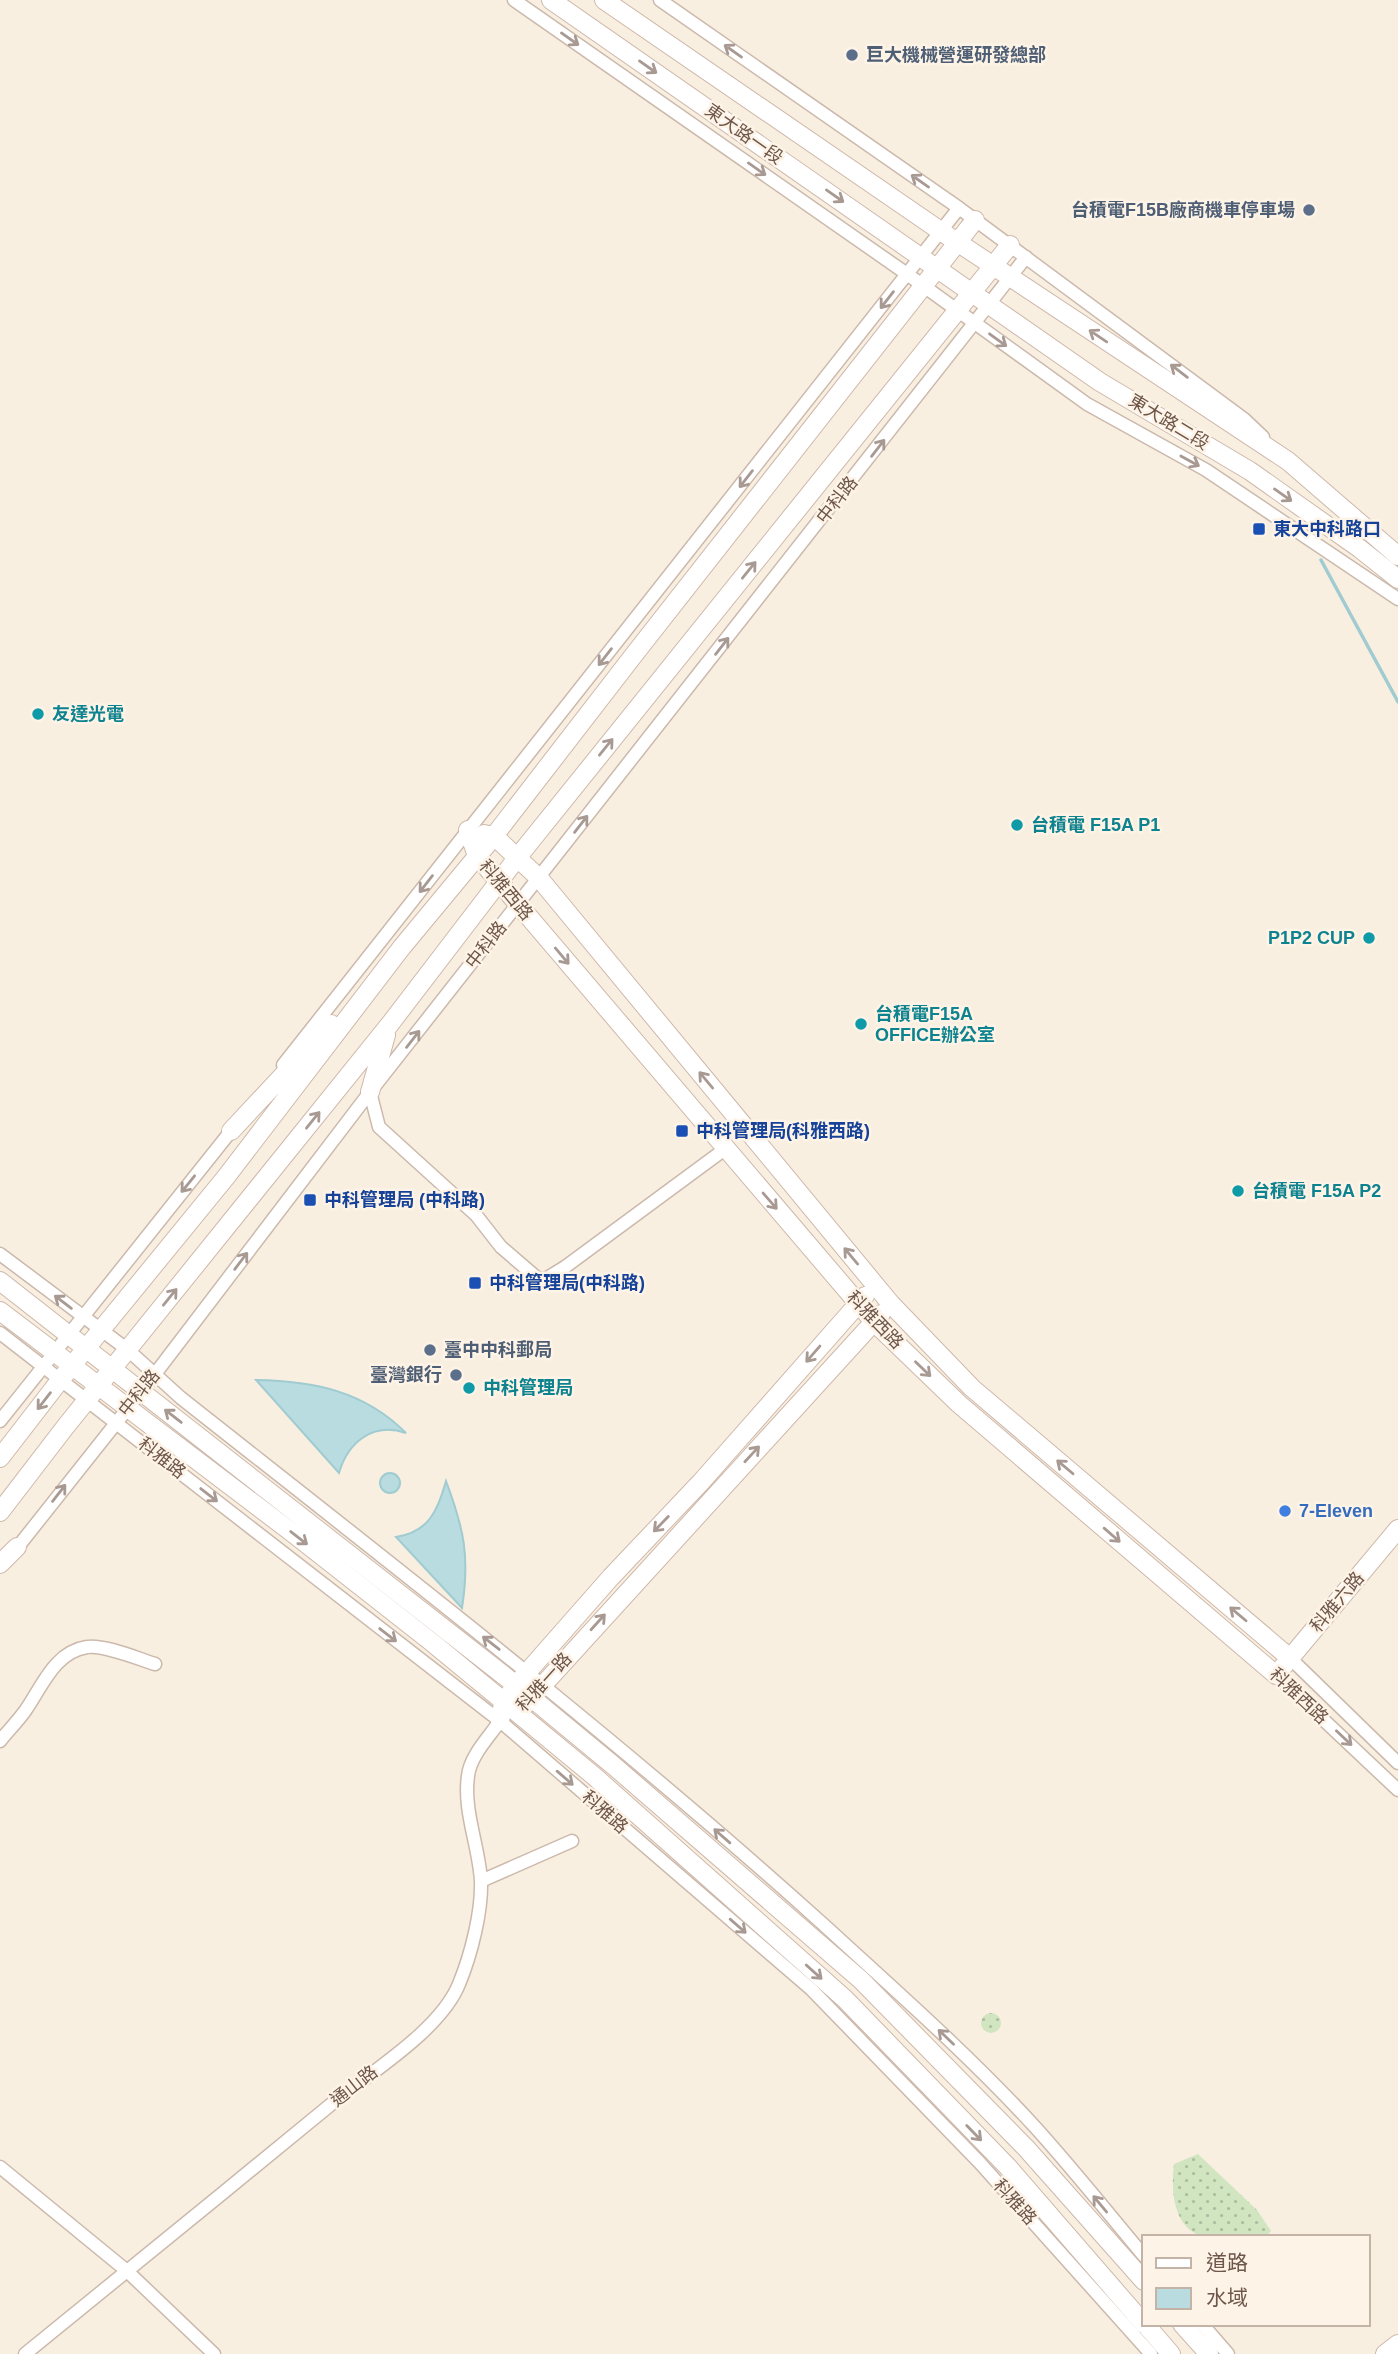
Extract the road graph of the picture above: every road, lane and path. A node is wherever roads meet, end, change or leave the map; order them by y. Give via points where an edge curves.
1 (514, 0) edge
2 (551, 0) edge
3 (604, 0) edge
4 (660, 0) edge
5 (960, 208) junction
6 (975, 220) junction
7 (942, 232) junction
8 (958, 243) junction
9 (1010, 245) junction
10 (922, 257) junction
11 (1026, 257) junction
12 (993, 265) junction
13 (938, 268) junction
14 (907, 274) junction
15 (1010, 275) junction
16 (923, 286) junction
17 (971, 292) junction
18 (989, 306) junction
19 (958, 311) junction
20 (975, 324) junction
21 (1288, 461) junction
22 (1398, 556) edge
23 (1398, 579) edge
24 (1398, 599) edge
25 (468, 830) junction
26 (494, 836) junction
27 (477, 856) junction
28 (517, 858) junction
29 (539, 878) junction
30 (498, 881) junction
31 (518, 904) junction
32 (402, 947) junction
33 (390, 1024) junction
34 (370, 1093) junction
35 (231, 1131) junction
36 (725, 1149) junction
37 (0, 1254) edge
38 (0, 1281) edge
39 (875, 1284) junction
40 (858, 1303) junction
41 (891, 1304) junction
42 (0, 1311) edge
43 (83, 1317) junction
44 (874, 1322) junction
45 (101, 1330) junction
46 (0, 1333) edge
47 (67, 1335) junction
48 (85, 1349) junction
49 (128, 1350) junction
50 (49, 1359) junction
51 (112, 1370) junction
52 (67, 1372) junction
53 (155, 1374) junction
54 (99, 1386) junction
55 (141, 1391) junction
56 (87, 1400) junction
57 (122, 1415) junction
58 (0, 1421) edge
59 (0, 1458) edge
60 (0, 1512) edge
61 (1398, 1529) edge
62 (17, 1547) junction
63 (0, 1564) edge
64 (0, 1570) edge
65 (1290, 1658) junction
66 (155, 1664) dead end
67 (1276, 1675) junction
68 (536, 1678) junction
69 (516, 1685) junction
70 (529, 1698) junction
71 (510, 1708) junction
72 (500, 1721) junction
73 (0, 1741) edge
74 (1398, 1763) edge
75 (1398, 1790) edge
76 (572, 1841) dead end
77 (481, 1881) junction
78 (0, 2167) edge
79 (1142, 2254) edge
80 (127, 2271) junction
81 (1142, 2279) edge
82 (1142, 2321) edge
83 (1147, 2326) edge
84 (1184, 2326) edge
85 (1204, 2326) edge
86 (1398, 2344) edge
87 (25, 2354) edge
88 (214, 2354) edge
89 (1151, 2354) edge
90 (1171, 2354) edge
91 (1209, 2354) edge
92 (1228, 2354) edge
93 (1385, 2354) edge

1 -> 14 street
2 -> 10 street, 東大路一段
3 - 7 street, 東大路一段
5 -> 4 street
5 - 6 street
5 - 7 street
6 - 8 street
6 - 9 street
7 - 8 street, 東大路一段
7 - 10 street
8 - 12 street, 東大路二段
8 - 13 street
9 - 11 street
9 - 12 street, 中科路
10 - 13 street, 東大路一段
10 - 14 street
11 - 15 street, 中科路
21 -> 11 street via 1244,419
12 - 15 street, 東大路二段
12 - 17 street, 中科路
13 - 16 street
13 - 17 street, 東大路二段
14 - 16 street
14 -> 25 street
15 - 18 street, 中科路
21 -> 15 street, 東大路二段
16 - 19 street
16 - 26 street
17 - 18 street, 東大路二段
17 - 19 street, 中科路
18 - 20 street, 中科路
18 -> 23 street, 東大路二段 via 1100,382 1250,471
19 - 20 street
28 -> 19 street, 中科路
20 -> 24 street via 1087,404 1206,470
29 -> 20 street, 中科路
21 - 22 street, 東大路二段
25 - 26 street, 科雅西路
25 - 27 street, 科雅西路
25 -> 35 street
26 - 27 street
26 - 28 street, 科雅西路
27 - 30 street, 科雅西路
27 - 32 street
28 - 29 street, 科雅西路
28 - 30 street, 中科路
29 - 31 street, 中科路
39 -> 29 street, 科雅西路
30 - 31 street, 科雅西路
30 - 33 street, 中科路
34 -> 31 street, 中科路
31 -> 36 street, 科雅西路
32 - 35 street
32 - 45 street via 226,1177
33 - 34 street
49 -> 33 street, 中科路
34 - 36 street via 379,1127 476,1215 501,1247 544,1280
53 -> 34 street, 中科路
35 -> 43 street
36 -> 40 street, 科雅西路
43 -> 37 street
38 - 47 street
39 - 40 street, 科雅一路
39 - 41 street, 科雅西路
40 - 44 street, 科雅西路
40 -> 68 street, 科雅一路 via 611,1577
41 - 44 street, 科雅一路
65 -> 41 street, 科雅西路 via 972,1388
42 - 50 street, 科雅路
43 - 45 street
43 - 47 street
44 -> 67 street, 科雅西路 via 959,1404
68 -> 44 street, 科雅一路
45 - 48 street
45 - 49 street
46 - 50 street, 科雅路
47 - 48 street
47 - 50 street
48 - 51 street
48 - 52 street
49 - 51 street, 中科路
49 - 53 street
50 - 52 street, 科雅路
50 - 58 street
51 - 54 street, 中科路
51 - 55 street
52 - 54 street, 科雅路
52 - 56 street, 科雅路
52 -> 59 street
53 - 55 street, 中科路
68 -> 53 street
54 - 56 street, 中科路
54 - 57 street, 科雅路
55 - 57 street, 中科路
69 -> 55 street
56 - 57 street, 科雅路
56 - 60 street, 中科路
62 -> 57 street, 中科路
57 -> 71 street, 科雅路 via 423,1636
57 -> 72 street, 科雅路
61 - 65 street, 科雅六路
62 - 63 street
62 - 64 street, 中科路
65 - 67 street, 科雅六路
65 - 74 street, 科雅西路
66 - 73 street via 88,1646 67,1654
67 -> 75 street, 科雅西路
68 - 69 street, 科雅一路
68 - 70 street, 科雅一路
79 -> 68 street via 1035,2128 946,2036 785,1890
69 - 70 street
69 - 71 street, 科雅一路
70 - 71 street, 科雅一路
70 - 81 street via 861,1980 1026,2148
71 - 72 street, 科雅一路
71 -> 82 street, 科雅路 via 594,1776 845,1999 1008,2167
72 - 77 street, 通山路 via 468,1775
72 -> 89 street, 科雅路 via 811,1989 980,2163
76 - 77 street
77 - 80 street, 通山路 via 474,1943 458,1987 441,2012 415,2039
78 - 80 street
80 - 87 street, 通山路
80 - 88 street
83 - 90 street, 科雅路
84 - 91 street
85 - 92 street
86 - 93 street

